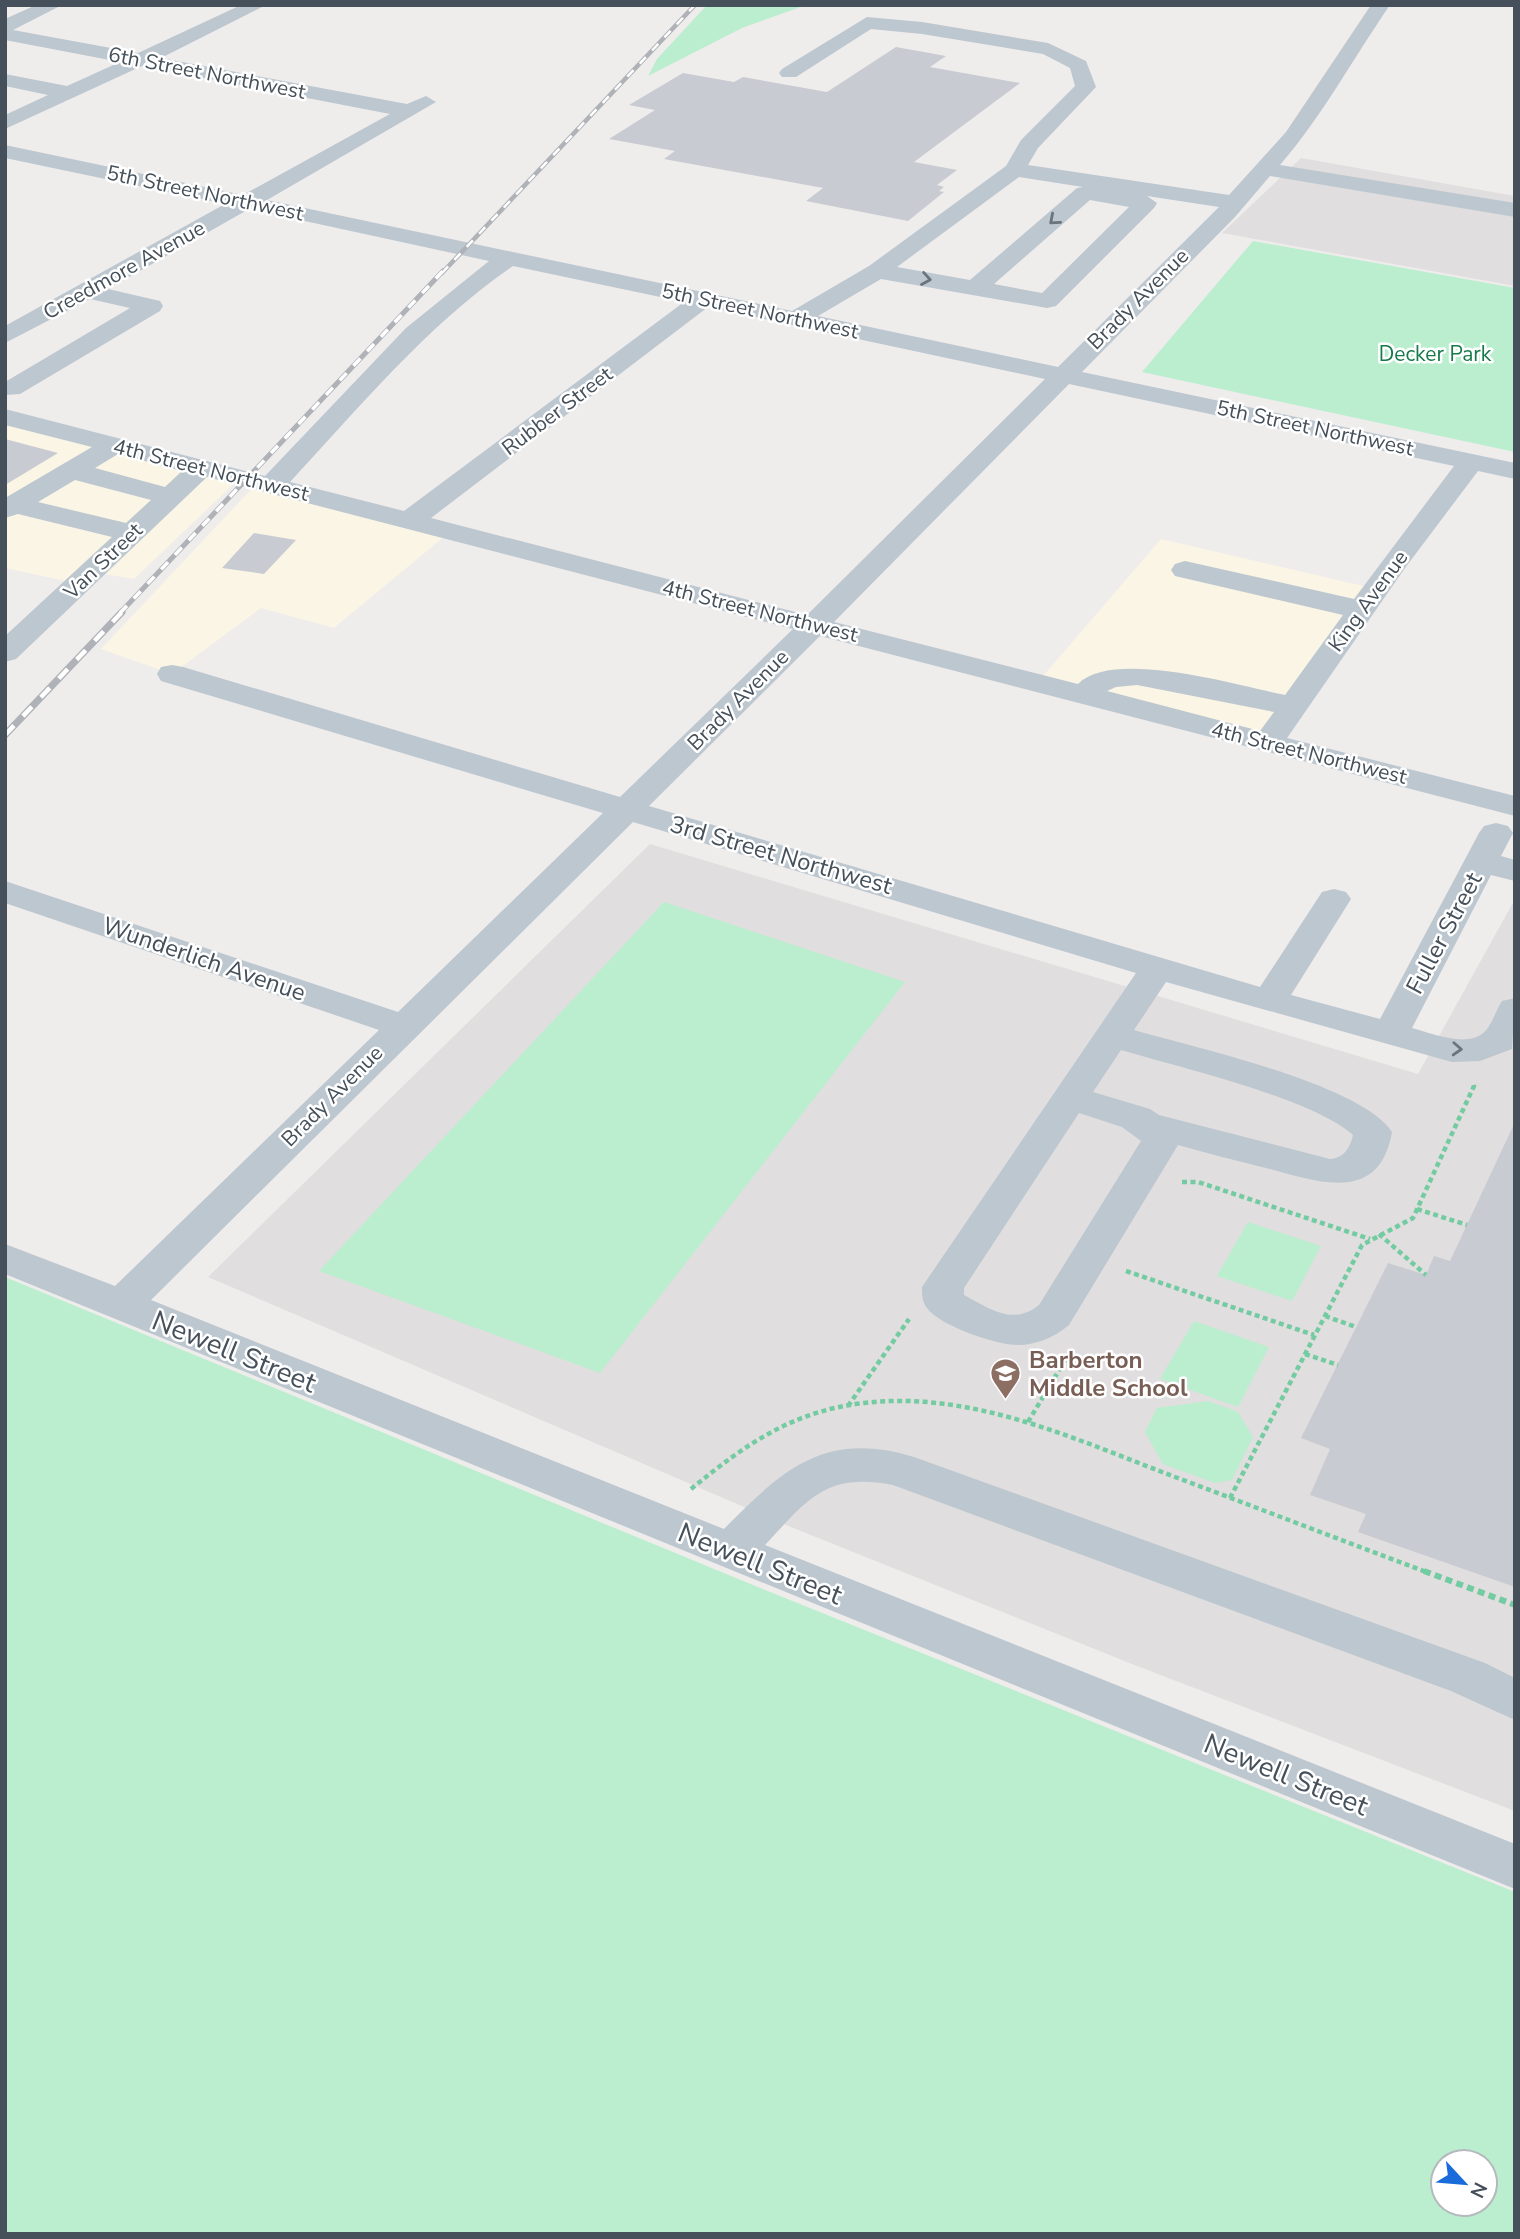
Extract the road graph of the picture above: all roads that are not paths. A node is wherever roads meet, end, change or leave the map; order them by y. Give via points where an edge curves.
1 (53, 5) edge
2 (257, 5) edge
3 (1381, 5) edge
4 (5, 26) edge
5 (5, 34) edge
6 (50, 43) junction
7 (140, 60) junction
8 (5, 64) edge
9 (789, 73) dead end
10 (5, 80) edge
11 (70, 93) junction
12 (417, 107) joint
13 (5, 123) edge
14 (5, 151) edge
15 (1267, 169) junction
16 (1015, 170) junction
17 (1121, 192) junction
18 (1436, 198) junction
19 (247, 202) junction
20 (1235, 203) junction
21 (1515, 210) edge
22 (1515, 225) edge
23 (509, 258) junction
24 (877, 271) junction
25 (975, 288) junction
26 (87, 291) junction
27 (703, 299) junction
28 (797, 318) junction
29 (5, 336) edge
30 (1063, 375) junction
31 (8, 403) edge
32 (116, 445) junction
33 (1471, 462) junction
34 (201, 468) junction
35 (73, 471) junction
36 (1515, 471) edge
37 (271, 486) junction
38 (170, 497) junction
39 (11, 508) edge
40 (409, 521) junction
41 (133, 533) junction
42 (1185, 569) dead end
43 (1361, 610) junction
44 (814, 625) junction
45 (5, 653) edge
46 (172, 674) dead end
47 (1085, 695) junction
48 (1293, 706) junction
49 (1268, 743) junction
50 (627, 810) junction
51 (1497, 833) edge
52 (1515, 871) edge
53 (5, 891) edge
54 (1334, 899) dead end
55 (1157, 968) junction
56 (1269, 1001) junction
57 (1515, 1009) edge
58 (404, 1026) junction
59 (1391, 1033) junction
60 (1112, 1036) junction
61 (1070, 1098) junction
62 (1149, 1125) junction
63 (5, 1258) edge
64 (120, 1306) junction
65 (730, 1552) junction
66 (1515, 1700) edge
67 (1515, 1867) edge

1 - 4 street
2 - 7 street
3 - 15 street, Brady Avenue
5 - 6 street, 6th Street Northwest
6 - 7 street, 6th Street Northwest
6 - 8 street
7 - 11 street
7 - 12 street, 6th Street Northwest
9 - 16 street via 867,23 1048,49 1079,65 1086,87 1029,145
10 - 11 street
11 - 13 street
12 - 19 street, Creedmore Avenue
14 - 19 street, 5th Street Northwest
15 - 18 street
15 - 20 street, Brady Avenue
16 - 17 street
16 - 24 street
17 - 20 street
17 -> 25 street via 1085,193
17 - 25 street via 1146,203 1047,301
18 - 21 street
18 - 22 street
19 - 23 street, 5th Street Northwest
19 - 26 street, Creedmore Avenue
20 - 30 street, Brady Avenue
23 - 27 street, 5th Street Northwest
23 - 37 street via 483,273 396,353
24 -> 25 street
24 - 28 street
26 - 29 street, Creedmore Avenue
26 - 31 street via 151,306
27 - 28 street, 5th Street Northwest
27 - 40 street, Rubber Street
28 - 30 street, 5th Street Northwest
30 - 33 street, 5th Street Northwest
30 - 44 street, Brady Avenue
31 - 32 street, 4th Street Northwest
32 - 34 street, 4th Street Northwest
32 - 35 street
33 - 36 street, 5th Street Northwest
33 - 43 street, King Avenue
34 - 37 street, 4th Street Northwest
34 - 38 street, Van Street
35 - 38 street
35 - 39 street
37 - 40 street, 4th Street Northwest
38 - 41 street, Van Street
39 - 41 street
40 - 44 street, 4th Street Northwest
41 - 45 street, Van Street
42 - 43 street
43 - 48 street, King Avenue
44 - 47 street, 4th Street Northwest
44 - 50 street, Brady Avenue
46 - 50 street, 3rd Street Northwest
47 - 48 street via 1109,678 1137,676
47 - 49 street, 4th Street Northwest
48 - 49 street, King Avenue
49 - 51 street, 4th Street Northwest
50 - 55 street, 3rd Street Northwest
50 - 58 street, Brady Avenue
51 - 52 street, 4th Street Northwest
51 - 59 street, Fuller Street
53 - 58 street, Wunderlich Avenue
54 - 56 street
55 - 56 street, 3rd Street Northwest
55 - 60 street
56 - 59 street, 3rd Street Northwest
59 -> 57 street, 3rd Street Northwest via 1452,1050 1480,1049 1499,1041
58 - 64 street, Brady Avenue
60 - 61 street
60 - 62 street via 1322,1101 1359,1118 1373,1132 1362,1161 1345,1172 1330,1172
61 - 62 street
61 - 62 street via 943,1287 943,1300 1016,1332 1044,1326 1090,1259 1156,1151 1158,1132
63 - 64 street, Newell Street
64 - 65 street, Newell Street
65 - 66 street via 813,1475 859,1462 898,1469 1468,1678
65 - 67 street, Newell Street

